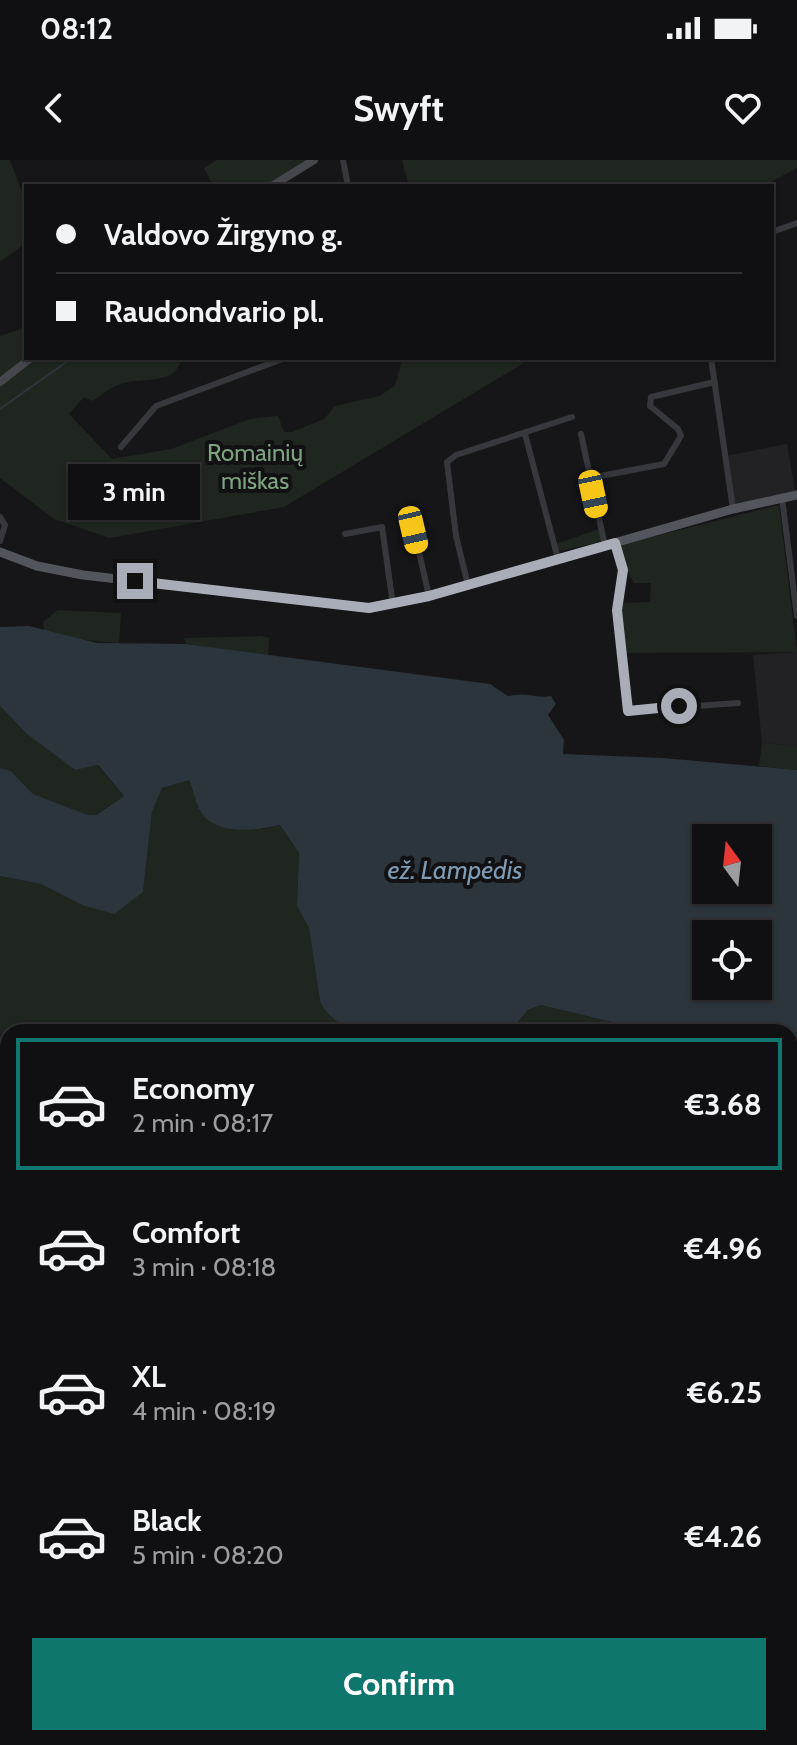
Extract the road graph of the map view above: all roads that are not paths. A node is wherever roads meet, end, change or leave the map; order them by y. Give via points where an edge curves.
1 (314, 160) edge
2 (343, 160) edge
3 (275, 184) edge
4 (348, 184) edge
5 (797, 223) edge
6 (774, 231) edge
7 (28, 360) edge
8 (278, 360) edge
9 (711, 360) edge
10 (0, 382) edge
11 (715, 382) junction
12 (572, 417) dead end
13 (525, 434) junction
14 (581, 434) dead end
15 (121, 447) dead end
16 (590, 478) junction
17 (797, 495) edge
18 (782, 498) junction
19 (409, 508) dead end
20 (733, 509) junction
21 (0, 517) edge
22 (345, 534) dead end
23 (0, 541) edge
24 (610, 544) junction
25 (0, 552) edge
26 (558, 559) junction
27 (468, 585) junction
28 (429, 596) junction
29 (393, 605) junction
30 (797, 614) edge
31 (738, 703) dead end

1 - 3 street
2 - 4 street
5 - 6 street
7 - 10 street
8 - 15 street via 156,406
9 - 11 street
11 - 16 street via 651,397 650,406 681,436 664,464
11 - 20 street
12 - 13 street
13 - 26 street
13 - 27 street via 447,462
14 - 16 street
16 - 24 street
17 - 18 main road
18 - 20 main road
18 - 30 street
19 - 28 street
20 - 24 main road
21 - 23 street via 5,525
22 - 29 street via 382,527
24 - 26 main road
24 - 31 street via 623,570 617,610 628,711
25 - 29 main road via 83,575 339,607
26 - 27 main road
27 - 28 main road
28 - 29 main road

